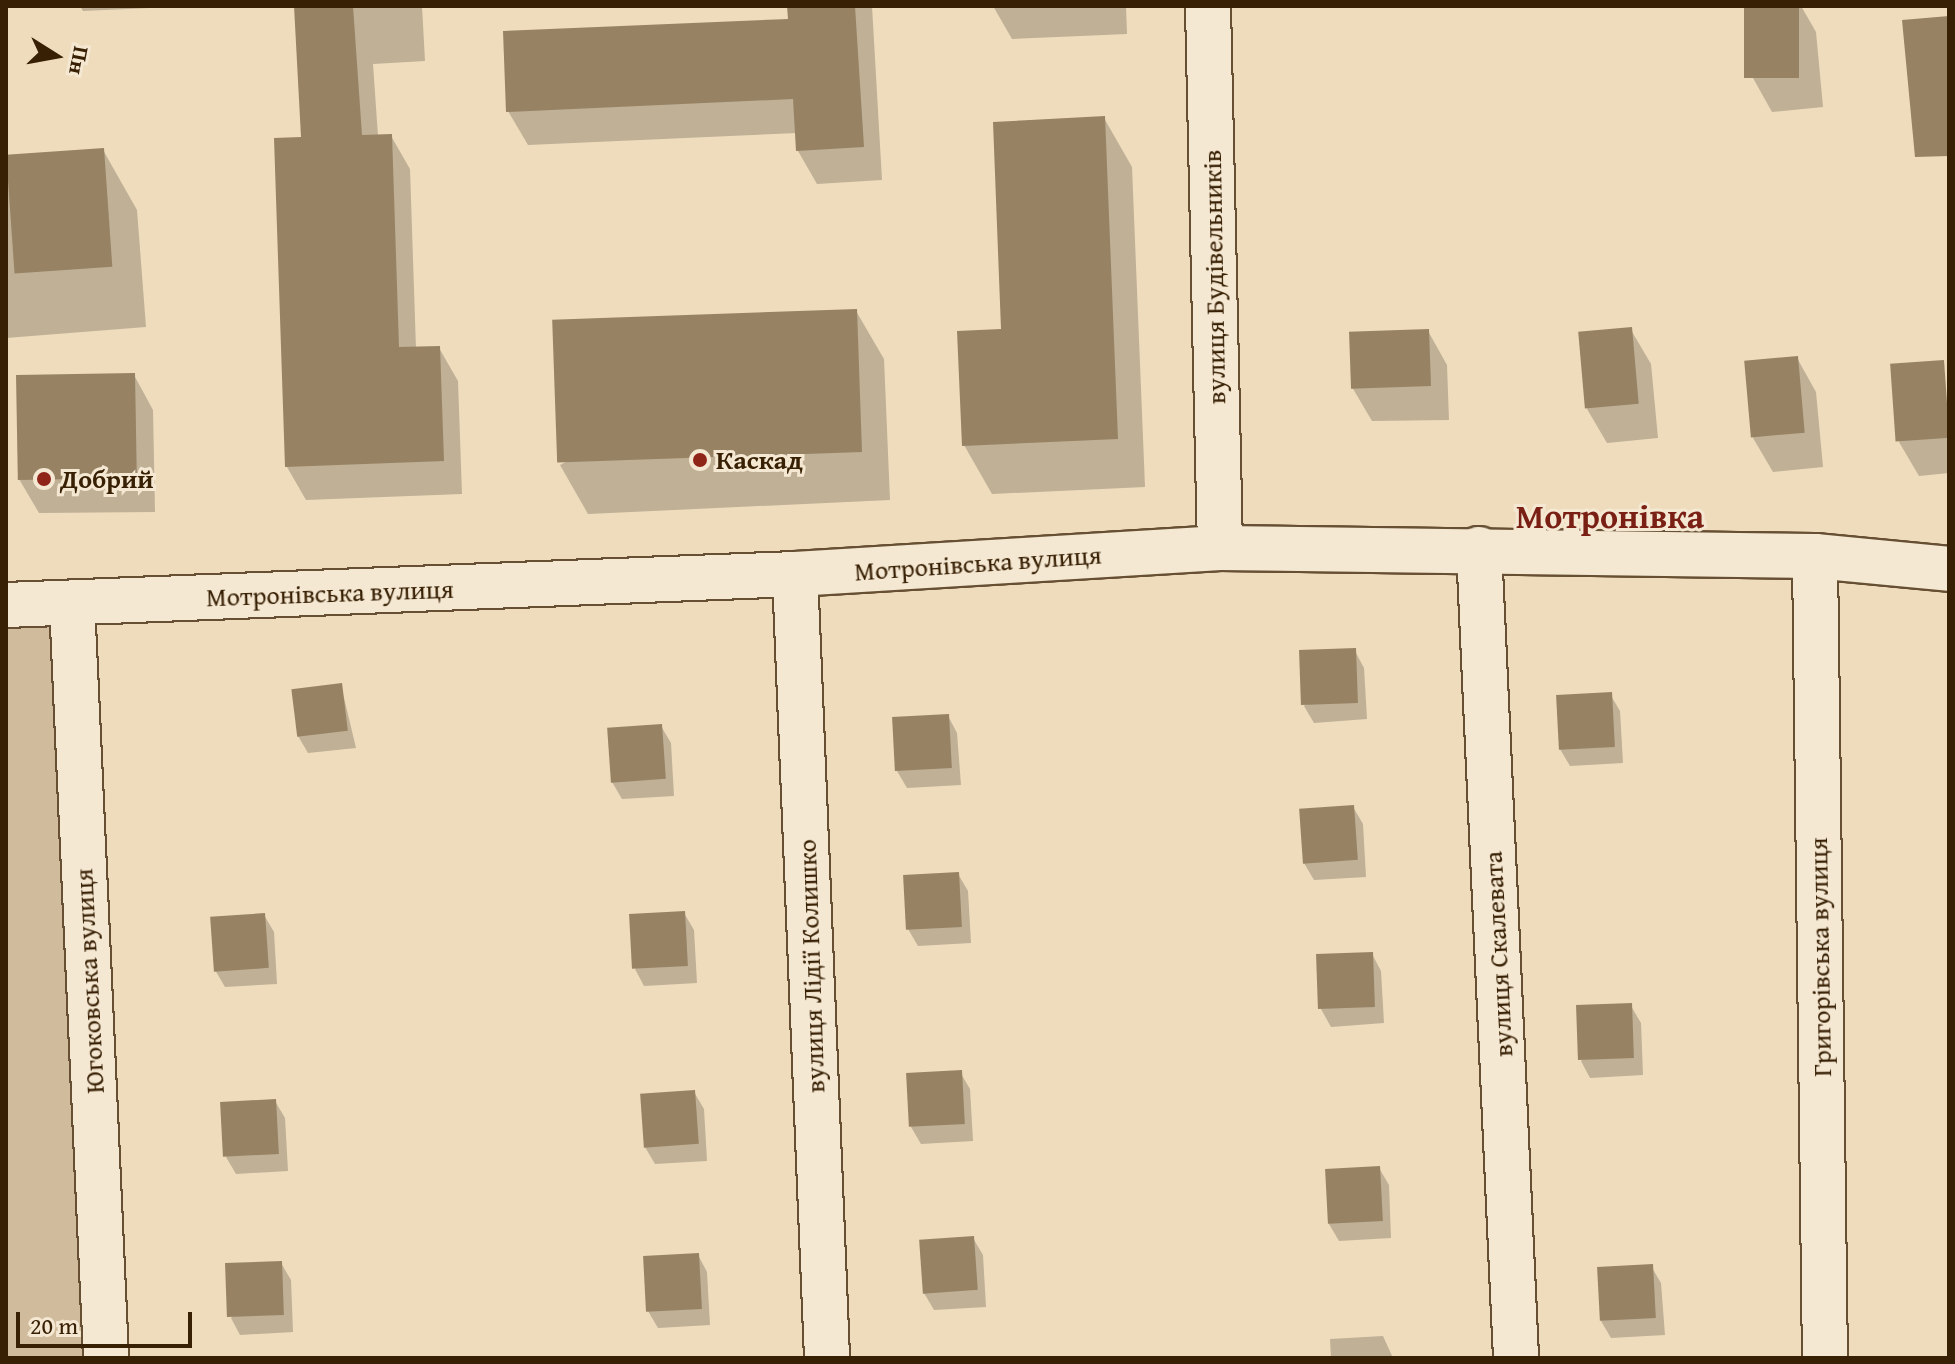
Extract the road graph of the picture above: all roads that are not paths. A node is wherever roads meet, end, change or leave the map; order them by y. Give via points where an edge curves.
1 (1208, 6) edge
2 (1220, 548) junction
3 (1479, 549) junction
4 (1815, 556) junction
5 (1949, 569) edge
6 (795, 574) junction
7 (72, 603) junction
8 (6, 605) edge
9 (106, 1358) edge
10 (827, 1358) edge
11 (1516, 1358) edge
12 (1825, 1358) edge

1 - 2 street, вулиця Будівельників
2 - 3 street, Мотронівська вулиця
2 - 6 street, Мотронівська вулиця
3 - 4 street, Мотронівська вулиця
3 - 11 street, вулиця Скалевата
4 - 5 street, Мотронівська вулиця
4 - 12 street, Григорівська вулиця
6 - 7 street, Мотронівська вулиця
6 - 10 street, вулиця Лідії Колишко
7 - 8 street, Мотронівська вулиця
7 - 9 street, Югоковська вулиця

